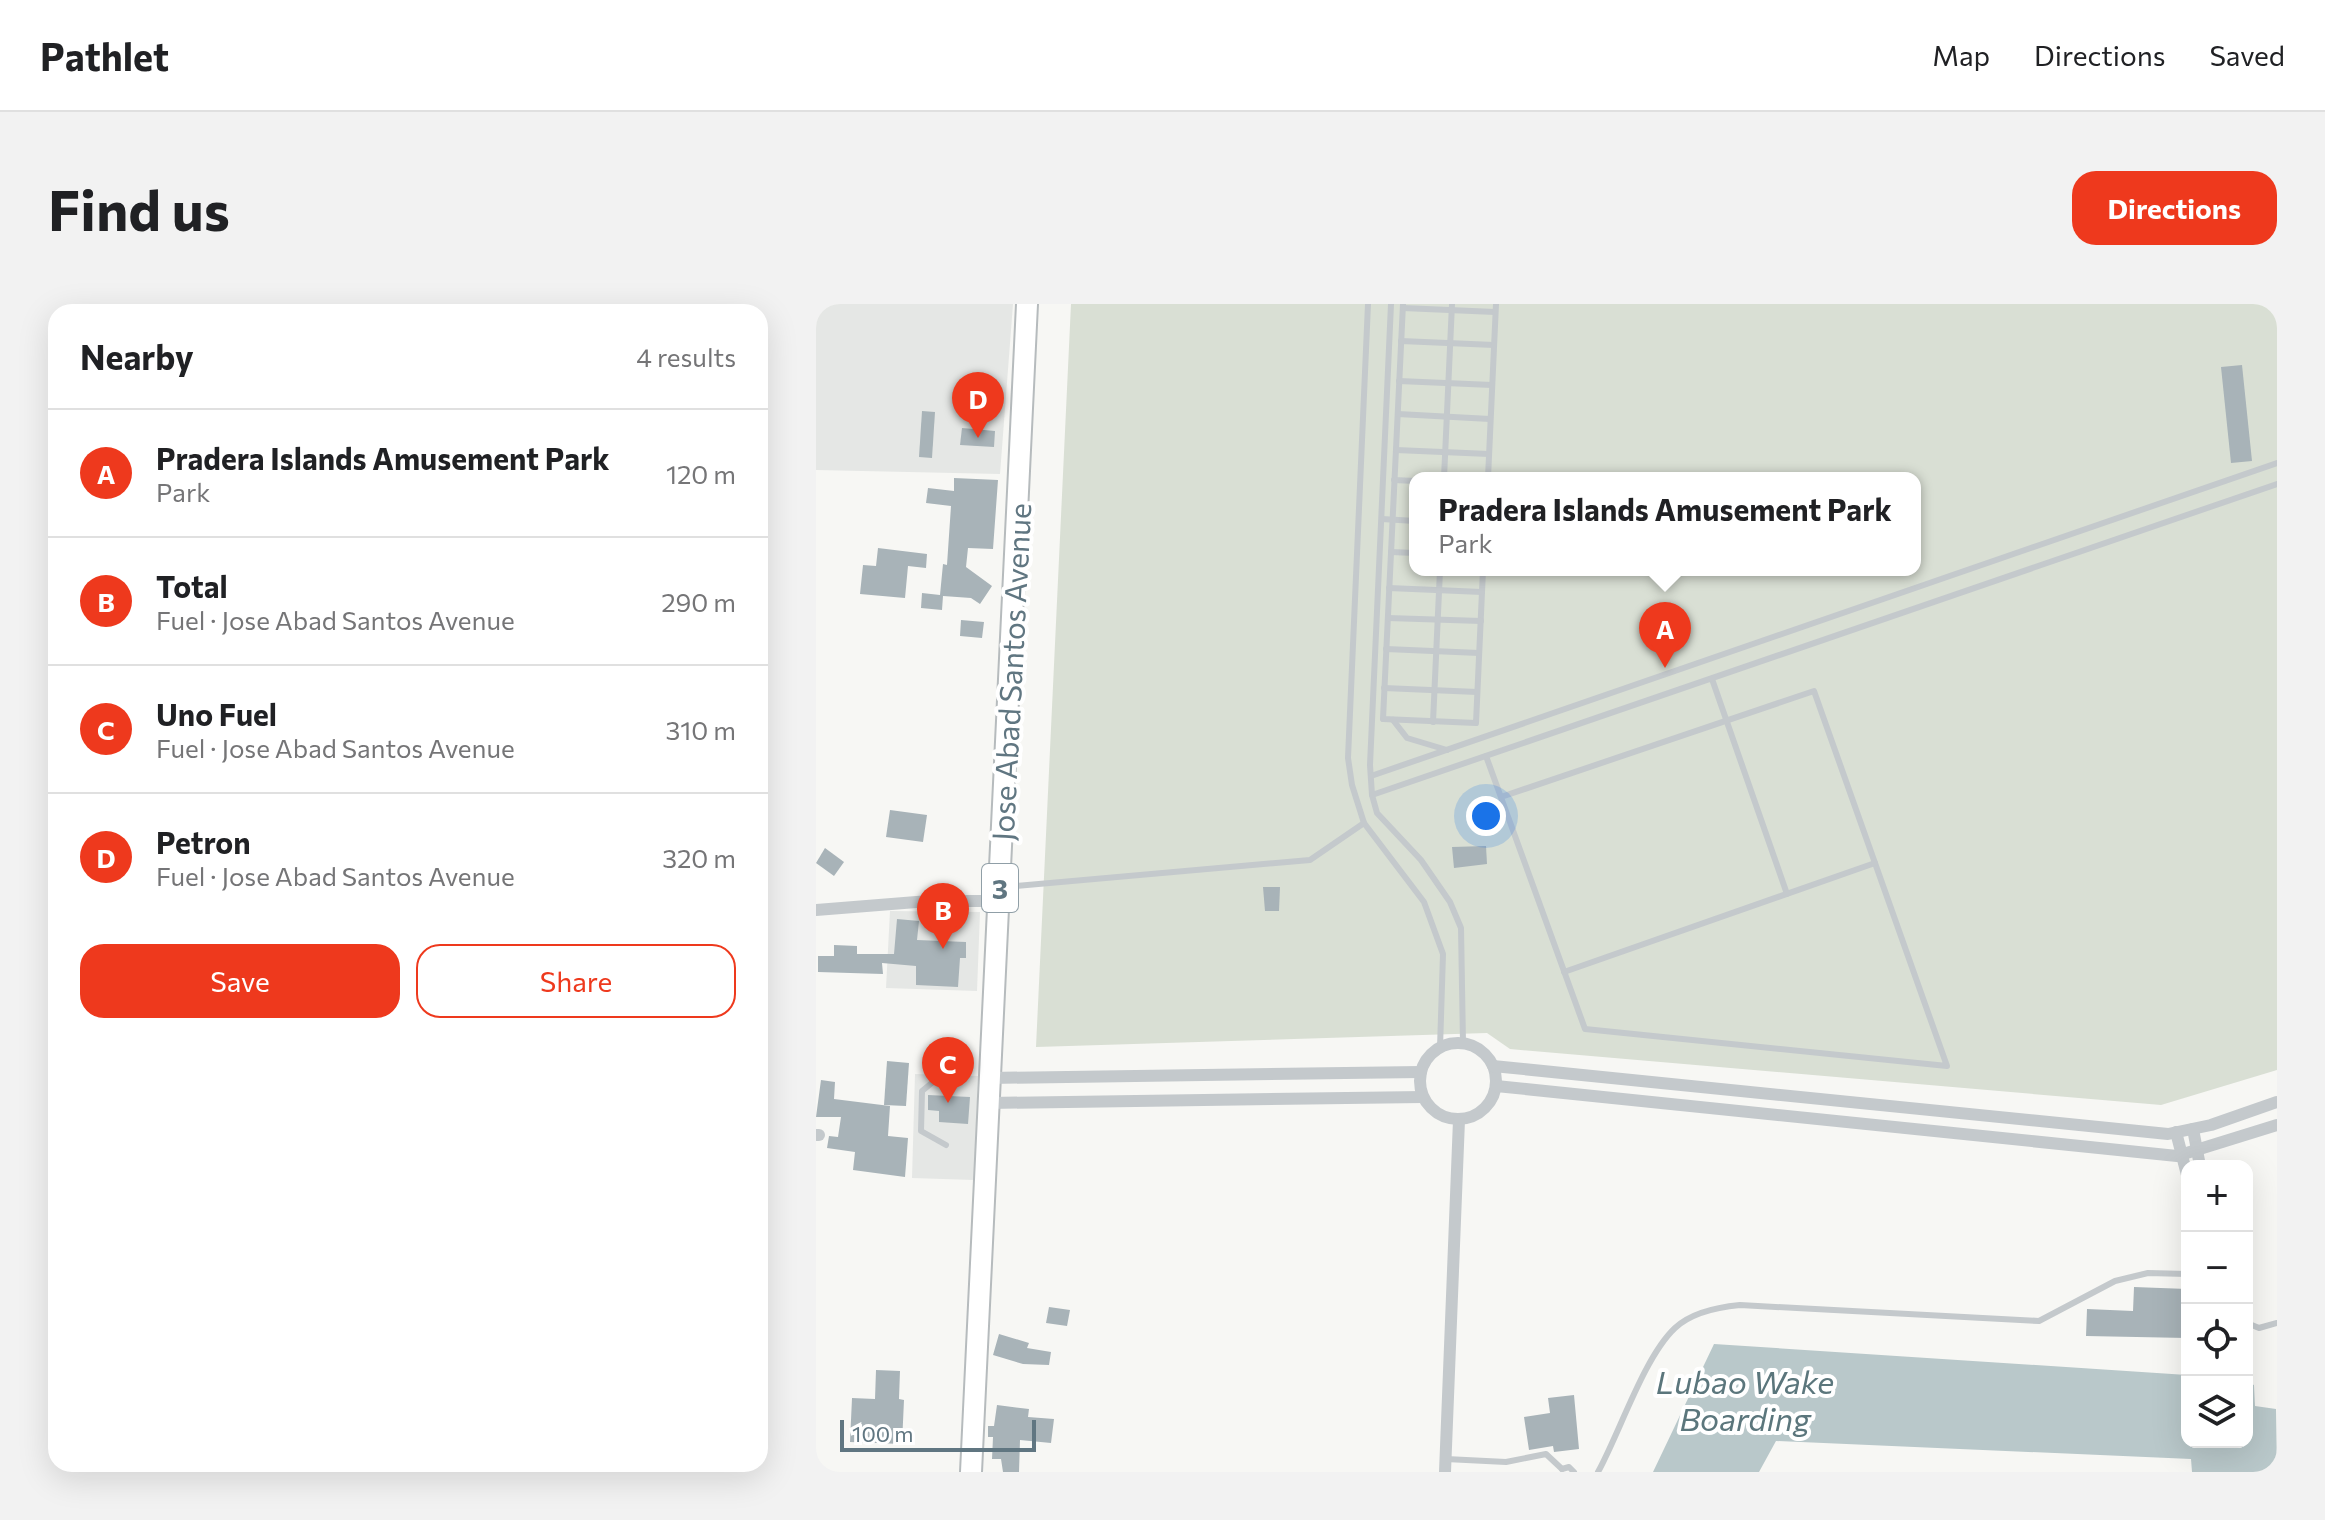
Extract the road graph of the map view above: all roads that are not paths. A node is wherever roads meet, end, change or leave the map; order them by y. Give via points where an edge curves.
1 (1027, 304) edge
2 (1368, 304) edge
3 (1391, 304) edge
4 (1403, 306) edge
5 (1452, 307) edge
6 (1496, 308) edge
7 (1401, 341) junction
8 (1450, 343) junction
9 (1494, 345) junction
10 (1399, 381) junction
11 (1448, 383) junction
12 (1492, 385) junction
13 (1398, 414) junction
14 (1447, 417) junction
15 (1490, 419) junction
16 (1396, 450) junction
17 (1445, 452) junction
18 (1489, 454) junction
19 (2277, 463) edge
20 (1444, 472) edge
21 (1488, 472) edge
22 (1394, 480) junction
23 (1409, 481) edge
24 (2277, 484) edge
25 (1382, 519) junction
26 (1392, 520) junction
27 (1409, 521) edge
28 (1391, 552) junction
29 (1409, 553) edge
30 (1440, 576) edge
31 (1483, 576) edge
32 (1389, 588) junction
33 (1439, 590) junction
34 (1482, 592) junction
35 (1388, 618) junction
36 (1438, 620) junction
37 (1481, 621) junction
38 (1386, 649) junction
39 (1436, 651) junction
40 (1479, 653) junction
41 (1712, 679) junction
42 (1384, 688) junction
43 (1435, 691) junction
44 (1477, 692) junction
45 (1393, 720) junction
46 (1727, 721) junction
47 (1433, 722) junction
48 (1447, 750) junction
49 (1486, 756) junction
50 (1371, 776) junction
51 (1372, 795) junction
52 (1501, 797) junction
53 (1364, 823) junction
54 (1875, 863) junction
55 (1000, 894) junction
56 (1787, 894) junction
57 (816, 910) edge
58 (1564, 972) junction
59 (1463, 1043) junction
60 (1440, 1048) junction
61 (1493, 1066) junction
62 (1421, 1072) junction
63 (990, 1078) junction
64 (1115, 1078) junction
65 (950, 1081) dead end
66 (1496, 1086) junction
67 (1423, 1097) junction
68 (1116, 1101) junction
69 (2277, 1102) edge
70 (989, 1103) junction
71 (1459, 1120) junction
72 (2277, 1125) edge
73 (2193, 1129) junction
74 (2176, 1132) junction
75 (946, 1145) dead end
76 (2198, 1151) junction
77 (2180, 1155) junction
78 (2182, 1160) edge
79 (2199, 1160) edge
80 (2181, 1274) edge
81 (2277, 1323) edge
82 (2253, 1326) edge
83 (1475, 1462) junction
84 (1445, 1466) edge
85 (1561, 1470) edge
86 (971, 1472) edge
87 (1477, 1472) edge
88 (1574, 1472) edge
89 (1598, 1472) edge

1 - 55 highway, Jose Abad Santos Avenue / 3
2 - 53 lane via 1348,758
3 - 25 lane
4 - 5 lane
4 - 7 lane
5 - 6 lane
5 - 8 lane
6 - 9 lane
7 - 8 lane
7 - 10 lane
8 - 9 lane
8 - 11 lane
9 - 12 lane
10 - 11 lane
10 - 13 lane
11 - 12 lane
11 - 14 lane
12 - 15 lane
13 - 14 lane
13 - 16 lane
14 - 15 lane
14 - 17 lane
15 - 18 lane
16 - 17 lane
16 - 22 lane
17 - 18 lane
17 - 20 lane
18 - 21 lane
19 - 48 lane
22 - 23 lane
22 - 26 lane
24 - 41 lane
25 - 26 lane
25 - 50 lane
26 - 27 lane
26 - 28 lane
28 - 29 lane
28 - 32 lane
30 - 33 lane
31 - 34 lane
32 - 33 lane
32 - 35 lane
33 - 34 lane
33 - 36 lane
34 - 37 lane
35 - 36 lane
35 - 38 lane
36 - 37 lane
36 - 39 lane
37 - 40 lane
38 - 39 lane
38 - 42 lane
39 - 40 lane
39 - 43 lane
40 - 44 lane
41 - 46 lane
41 - 49 lane
42 - 43 lane
42 - 45 lane via 1383,719
43 - 44 lane
43 - 47 lane
44 - 47 lane via 1476,723
45 - 47 lane
45 - 48 lane via 1407,738
46 - 52 lane
46 - 54 lane via 1814,691
46 - 56 lane
48 - 50 lane
49 - 51 lane
49 - 52 lane
50 - 51 lane
51 - 59 lane via 1377,813 1436,881 1461,928
52 - 58 lane
53 - 55 lane via 1310,860
53 - 60 lane via 1424,902 1439,940
54 - 56 lane
54 - 58 lane via 1947,1066 1585,1029
55 - 57 street
55 - 63 highway, Jose Abad Santos Avenue / 3
56 - 58 lane
59 - 60 street
59 - 61 street via 1478,1048
60 - 62 street
61 - 66 street
61 - 74 street
62 - 64 street
62 - 67 street
63 - 64 street
63 - 70 highway, Jose Abad Santos Avenue / 3
64 - 68 street
65 - 75 lane via 933,1082 922,1091 919,1111 921,1131
66 - 71 street via 1487,1106
66 - 77 street
67 - 68 street
67 - 71 street via 1438,1114
68 - 70 street
69 - 73 street
70 - 86 highway, Jose Abad Santos Avenue / 3
71 - 84 street
72 - 76 street
73 - 74 street
73 - 76 street
74 - 77 street
76 - 77 street
76 - 79 street
77 - 78 street
80 - 89 lane via 2148,1273 2115,1281 2039,1321 1740,1305 1699,1314 1677,1326 1659,1348
81 - 82 lane
83 - 84 lane
83 - 85 lane via 1546,1454
83 - 87 lane
85 - 88 lane via 1569,1467

